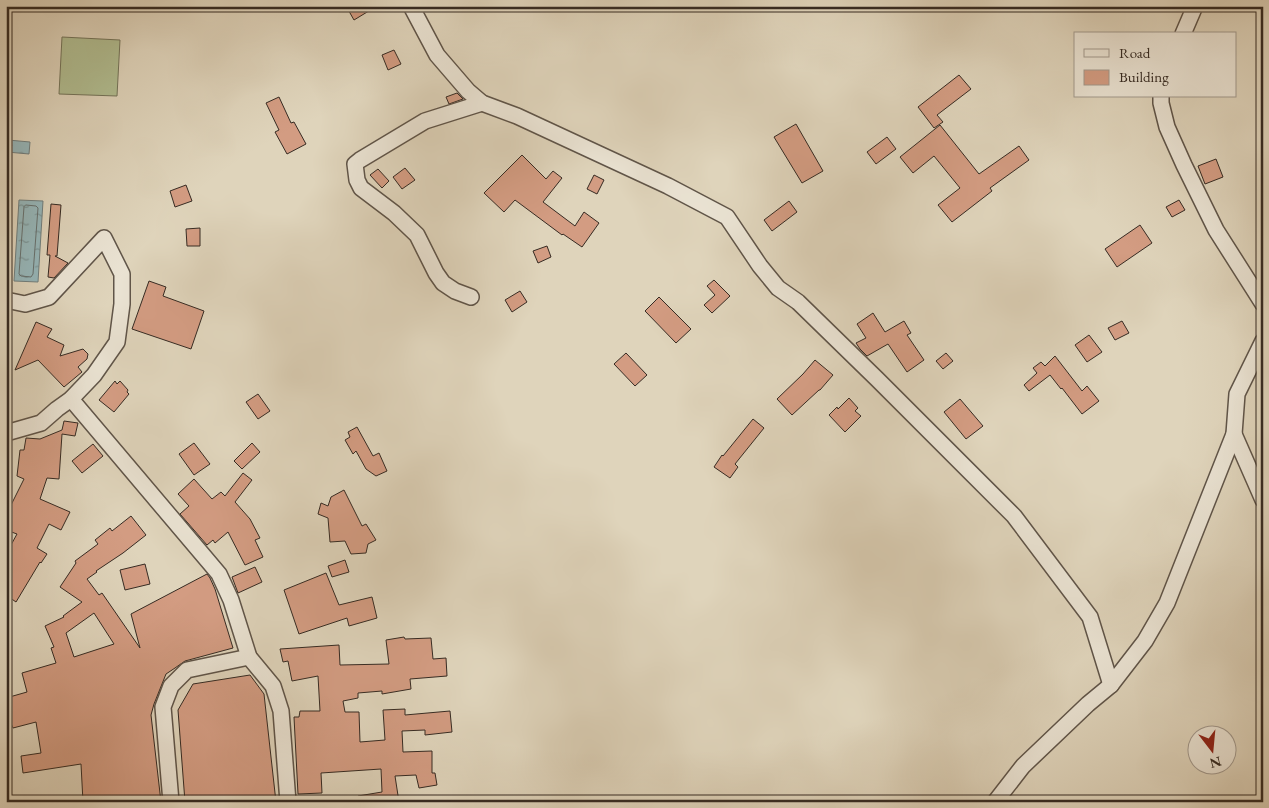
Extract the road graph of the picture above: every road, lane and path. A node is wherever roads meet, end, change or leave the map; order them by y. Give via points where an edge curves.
1 (412, 6) edge
2 (1195, 6) edge
3 (1184, 32) edge
4 (1161, 98) edge
5 (482, 103) junction
6 (471, 297) dead end
7 (6, 300) edge
8 (1263, 304) edge
9 (1263, 341) edge
10 (71, 399) junction
11 (6, 433) edge
12 (1234, 434) junction
13 (1263, 500) edge
14 (249, 657) junction
15 (1111, 685) junction
16 (171, 802) edge
17 (288, 802) edge
18 (995, 802) edge

1 - 5 street via 437,55
2 - 3 street
4 - 8 street via 1166,127 1216,230
5 - 6 street via 424,121 360,160 355,174 361,188 417,235 443,283
5 - 15 street via 668,186 727,217 778,288 798,302 1014,516 1090,617
7 - 10 street via 25,304 49,297 104,238 122,274 117,342 94,375
9 - 12 street via 1237,394
10 - 11 street via 41,423
10 - 14 street via 218,574 231,600
12 - 13 street
12 - 15 street via 1167,603 1145,640
14 - 16 street via 187,670 171,686 163,707
14 - 17 street via 273,686 282,710
15 - 18 street via 1023,766

